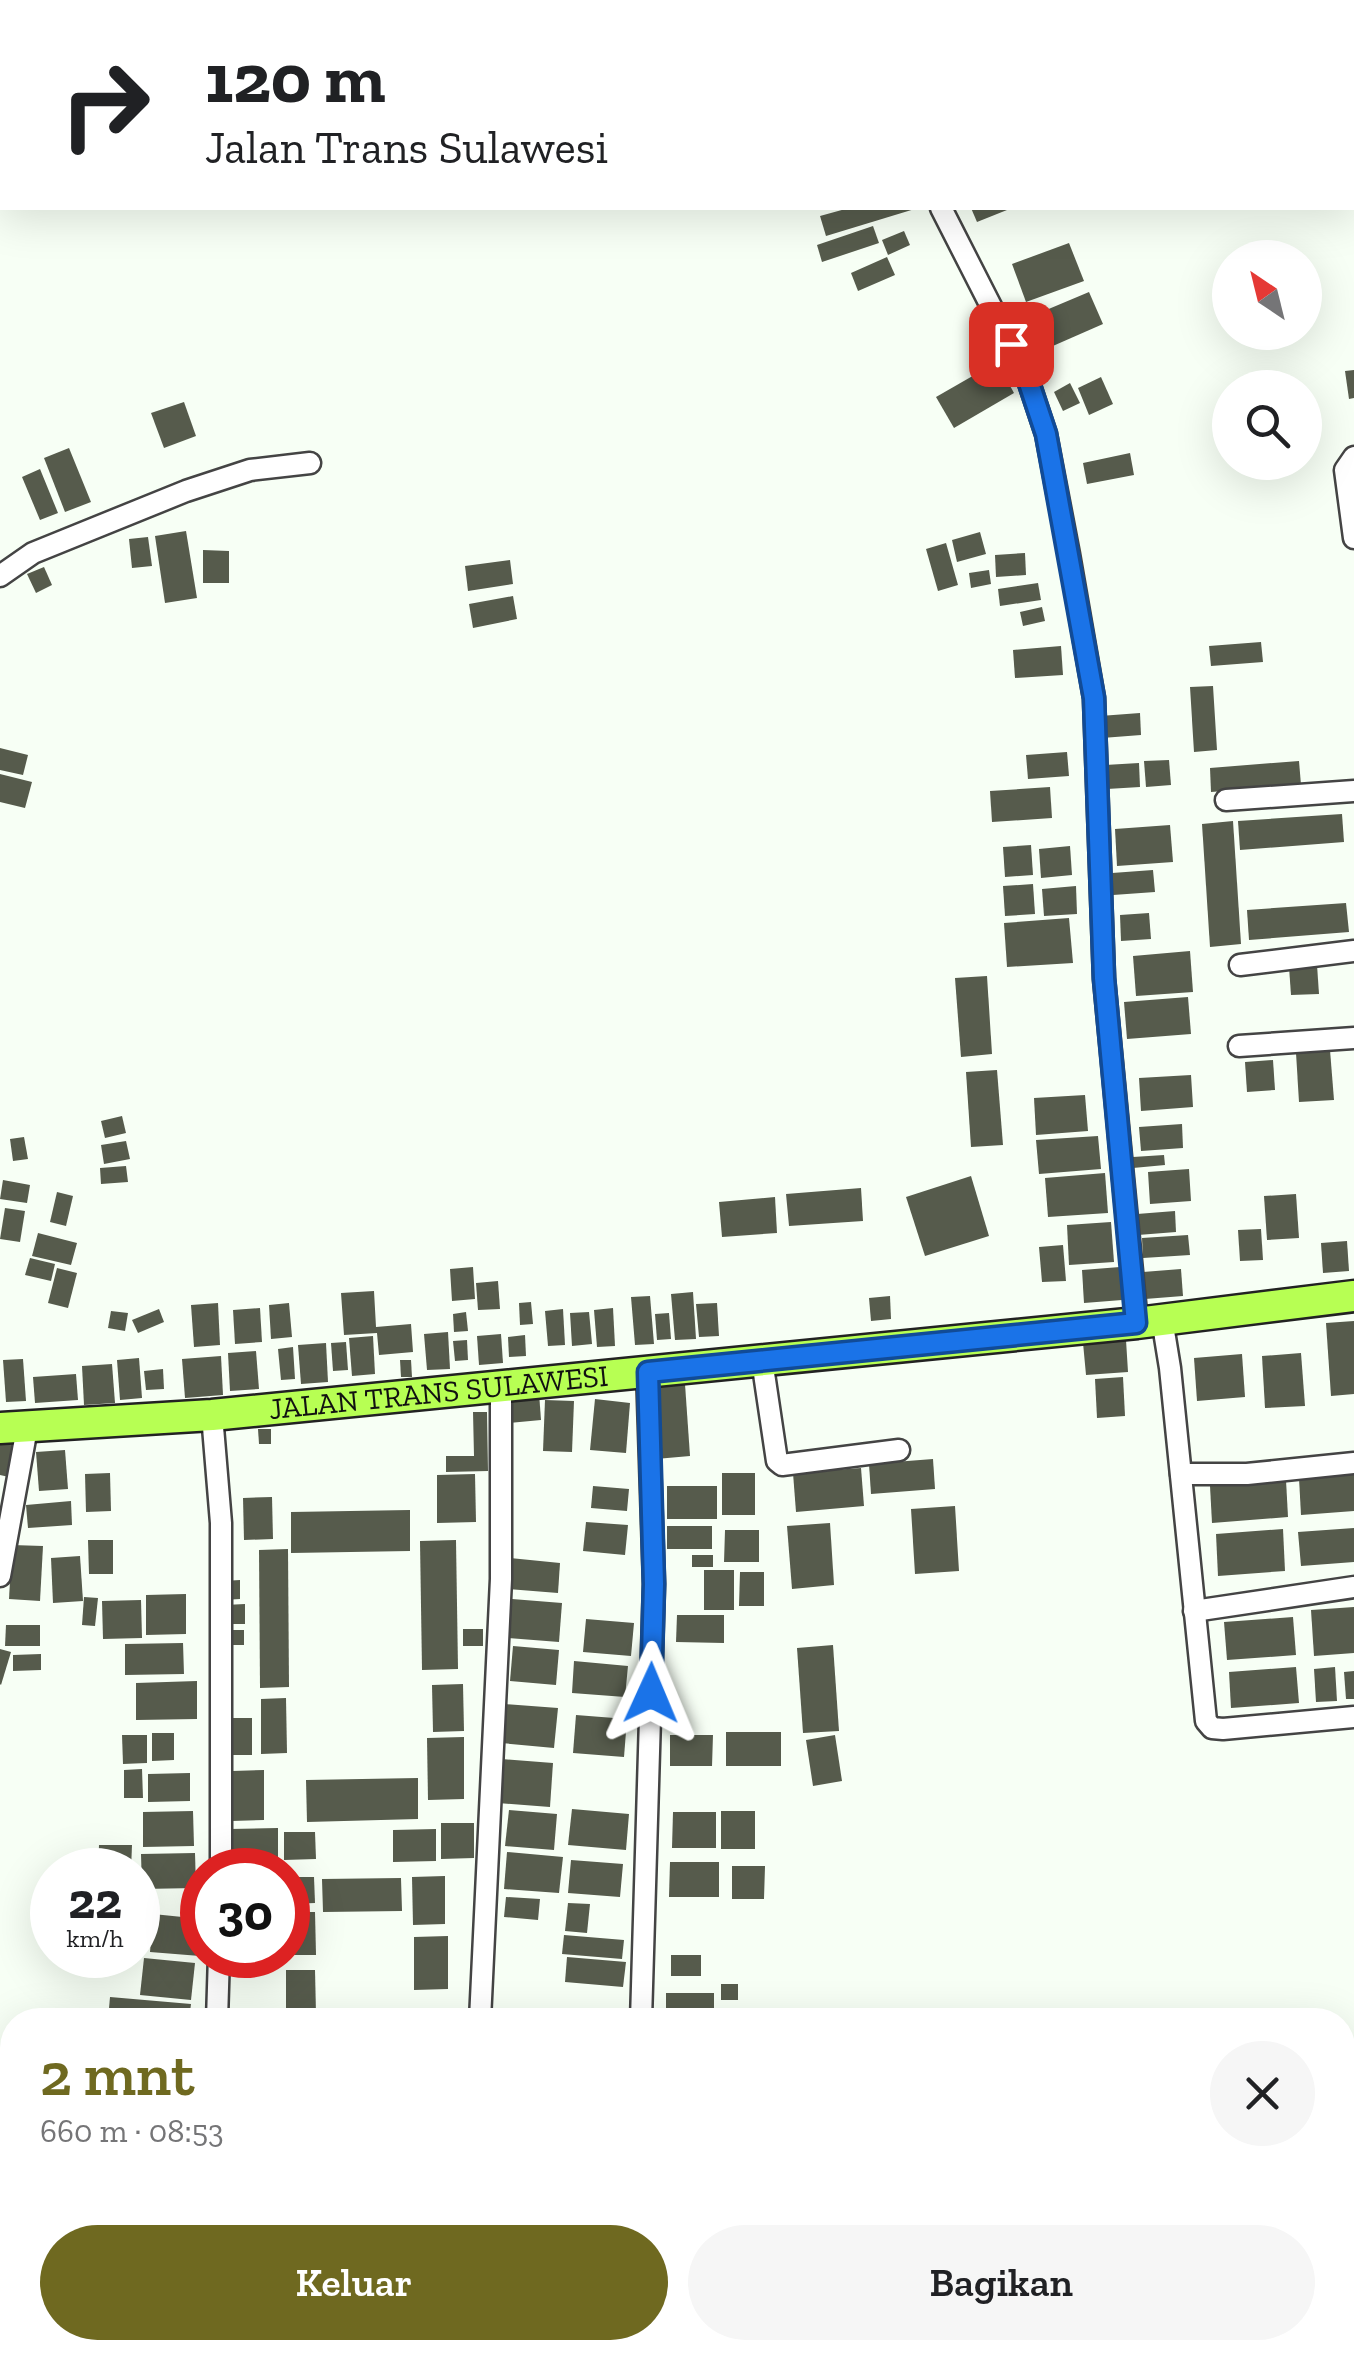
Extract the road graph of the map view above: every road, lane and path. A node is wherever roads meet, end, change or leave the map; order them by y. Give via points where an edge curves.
1 (942, 210) edge
2 (1354, 456) edge
3 (310, 463) dead end
4 (1354, 538) edge
5 (0, 576) edge
6 (1354, 791) edge
7 (1226, 800) dead end
8 (1354, 951) edge
9 (1240, 965) dead end
10 (1354, 1038) edge
11 (1239, 1046) dead end
12 (1354, 1296) edge
13 (1149, 1321) junction
14 (762, 1360) junction
15 (648, 1372) junction
16 (501, 1387) junction
17 (212, 1415) junction
18 (14, 1428) edge
19 (899, 1450) dead end
20 (1354, 1463) edge
21 (1181, 1474) junction
22 (0, 1576) edge
23 (1354, 1587) edge
24 (1194, 1611) junction
25 (1354, 1717) edge
26 (221, 1848) edge
27 (219, 1978) edge
28 (218, 2008) edge
29 (481, 2008) edge
30 (641, 2008) edge

1 - 13 street via 1027,377 1046,434 1072,572 1094,698 1104,978
2 - 4 street via 1345,470
3 - 5 street via 250,470 186,491 32,553
6 - 7 street
8 - 9 street
10 - 11 street
12 - 13 highway, JALAN TRANS SULAWESI
13 - 14 highway, JALAN TRANS SULAWESI
13 - 21 street
14 - 15 highway, JALAN TRANS SULAWESI
14 - 19 street via 782,1465
15 - 16 highway, JALAN TRANS SULAWESI
15 - 30 street via 654,1584
16 - 17 highway, JALAN TRANS SULAWESI
16 - 29 street via 501,1579
17 - 18 highway, JALAN TRANS SULAWESI
17 - 26 street via 221,1523
18 - 22 street
20 - 21 street
21 - 24 street
23 - 24 street
24 - 25 street via 1203,1714 1212,1728
27 - 28 street

